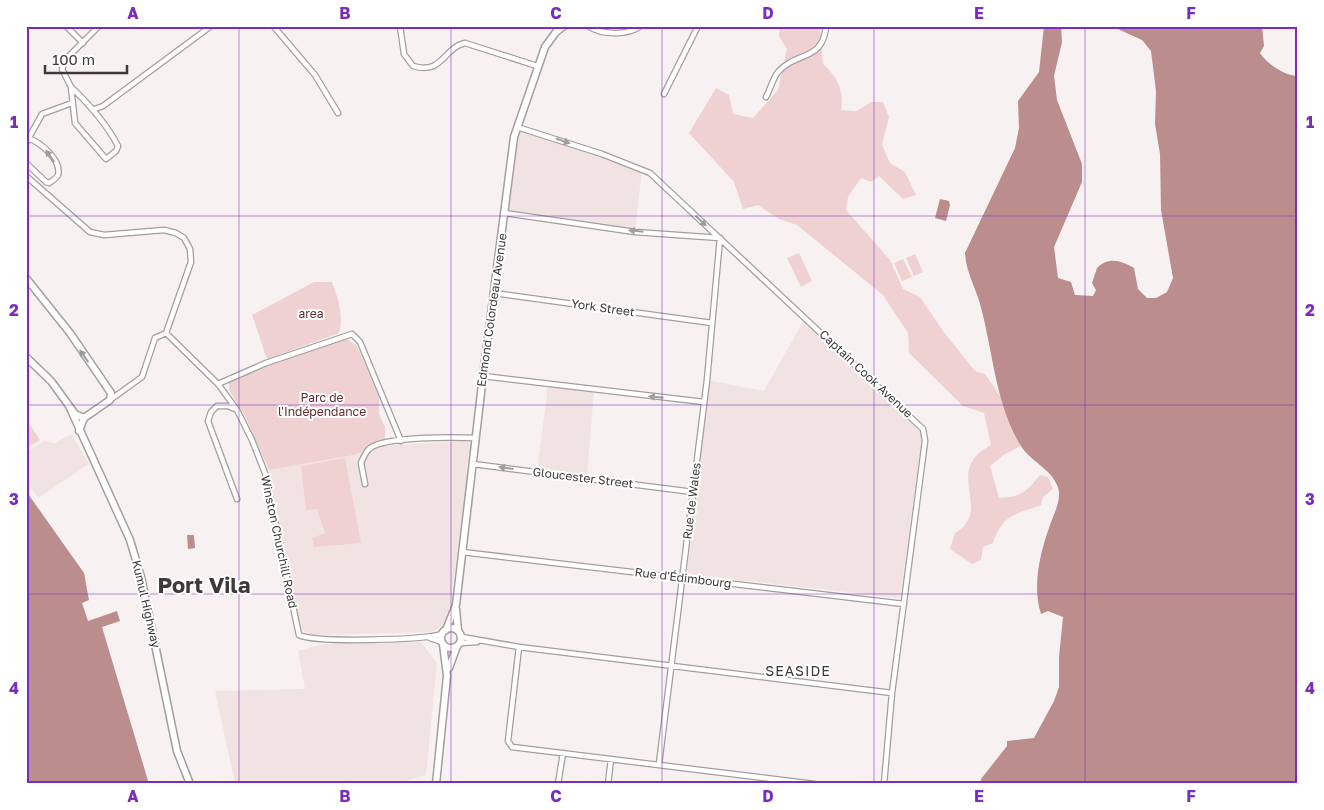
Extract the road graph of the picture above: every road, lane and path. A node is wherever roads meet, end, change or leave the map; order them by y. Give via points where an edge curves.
1 (66, 26) edge
2 (99, 26) edge
3 (211, 26) edge
4 (400, 26) edge
5 (564, 26) edge
6 (588, 26) edge
7 (641, 26) edge
8 (698, 26) edge
9 (826, 26) edge
10 (274, 27) edge
11 (83, 43) junction
12 (537, 66) junction
13 (71, 87) junction
14 (664, 94) dead end
15 (766, 97) dead end
16 (72, 103) junction
17 (95, 109) junction
18 (338, 113) dead end
19 (517, 127) junction
20 (27, 141) edge
21 (26, 163) edge
22 (26, 176) edge
23 (504, 214) junction
24 (720, 238) junction
25 (26, 278) edge
26 (494, 293) junction
27 (712, 323) junction
28 (166, 333) junction
29 (26, 357) edge
30 (482, 376) junction
31 (218, 384) junction
32 (108, 388) junction
33 (121, 391) junction
34 (111, 398) junction
35 (704, 402) junction
36 (70, 408) junction
37 (237, 410) junction
38 (84, 418) junction
39 (79, 431) junction
40 (476, 438) junction
41 (401, 441) junction
42 (473, 464) junction
43 (365, 484) dead end
44 (694, 492) junction
45 (237, 499) dead end
46 (462, 552) junction
47 (683, 578) junction
48 (904, 604) junction
49 (456, 605) junction
50 (444, 632) junction
51 (429, 638) junction
52 (459, 639) junction
53 (442, 643) junction
54 (519, 646) junction
55 (670, 666) junction
56 (446, 676) junction
57 (892, 693) junction
58 (563, 753) junction
59 (611, 759) junction
60 (659, 764) junction
61 (190, 784) edge
62 (436, 784) edge
63 (558, 784) edge
64 (608, 784) edge
65 (814, 784) edge
66 (884, 784) edge

1 - 11 street
2 - 11 street
3 - 17 street
4 - 12 street via 404,54 409,63 418,68 434,66 458,45 465,43
5 - 12 street, Edmond Colordeau Avenue via 545,47
6 - 7 street via 600,31 620,32
8 - 14 street
9 - 15 street via 825,40 815,52 778,72
10 - 18 street via 315,75
11 - 13 street via 63,64 62,69
12 - 19 street, Edmond Colordeau Avenue
13 - 16 street
13 - 17 street
16 - 17 street via 75,123 106,159 118,146
16 - 20 street via 42,114
19 - 23 street, Edmond Colordeau Avenue
19 -> 24 street, Captain Cook Avenue via 650,173
21 -> 20 street via 46,182 57,176 52,157 39,141
22 - 28 street via 90,232 104,235 164,230 184,238 190,249 191,262
24 -> 23 street via 635,232
23 - 26 street, Edmond Colordeau Avenue
24 - 27 street, Rue de Wales
24 - 48 street, Captain Cook Avenue via 923,429 925,441
32 -> 25 street
26 - 27 street, York Street
26 - 30 street, Edmond Colordeau Avenue
27 - 35 street, Rue de Wales
28 - 31 street, Winston Churchill Road
28 - 33 street via 155,338 143,375 137,383
29 - 36 street via 51,381
35 -> 30 street
30 - 40 street, Edmond Colordeau Avenue
31 - 37 street, Winston Churchill Road
31 - 41 street via 266,363 352,334 360,342
32 - 33 street
32 - 34 street
33 - 34 street
34 - 38 street
35 - 44 street, Rue de Wales
36 - 38 street
36 - 39 street, Kumul Highway
37 - 45 street via 217,406 208,421
37 - 51 street, Winston Churchill Road via 265,473 299,635 307,639
38 - 39 street
39 - 61 street, Kumul Highway via 99,467 130,540 143,586 177,751
40 - 41 street via 434,437
40 - 42 street, Edmond Colordeau Avenue
41 - 43 street via 369,448 361,463
44 -> 42 street, Gloucester Street
42 - 46 street, Edmond Colordeau Avenue
44 - 47 street, Rue de Wales
46 - 47 street, Rue d'Édimbourg
46 - 49 street, Edmond Colordeau Avenue
47 - 48 street, Rue d'Édimbourg
47 - 55 street, Rue de Wales
48 - 57 street, Captain Cook Avenue
49 - 50 street
49 - 52 street
50 - 51 street
50 - 52 street via 450,628
50 - 53 street
51 - 53 street
52 - 53 street via 452,648
52 - 54 street
52 - 56 street
53 - 56 street
54 - 55 street
54 - 58 street via 509,745
55 - 57 street
55 - 60 street, Rue de Wales
56 - 62 street
57 - 66 street, Captain Cook Avenue
58 - 59 street
58 - 63 street
59 - 60 street
59 - 64 street
60 - 65 street

